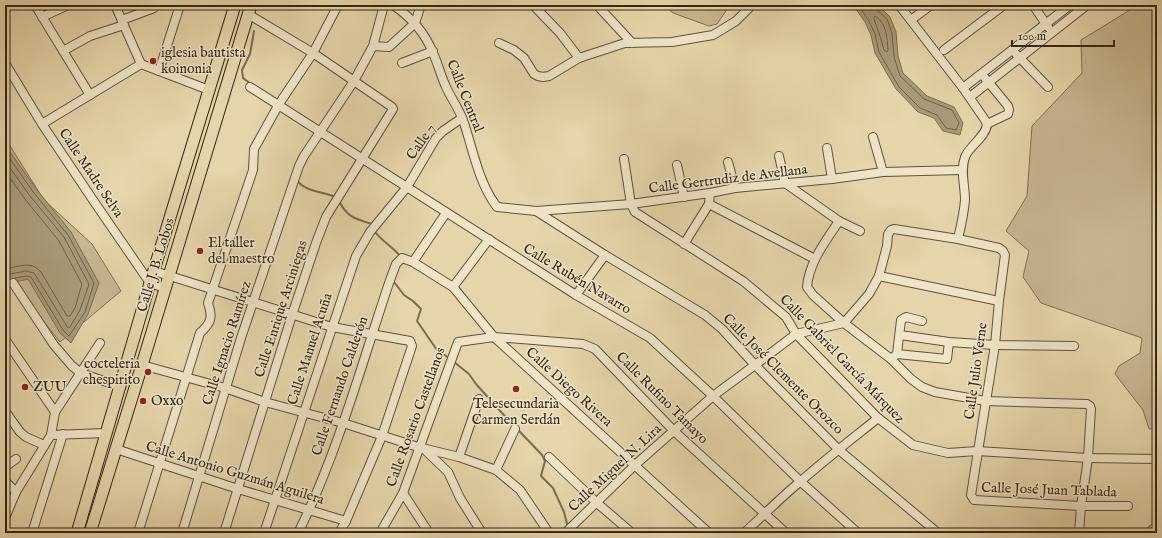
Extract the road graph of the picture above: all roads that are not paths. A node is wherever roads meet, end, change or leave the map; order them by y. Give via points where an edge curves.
1 (35, 5) edge
2 (68, 5) edge
3 (115, 5) edge
4 (180, 5) edge
5 (235, 5) edge
6 (338, 5) edge
7 (384, 5) edge
8 (393, 5) edge
9 (421, 5) edge
10 (533, 5) edge
11 (597, 5) edge
12 (752, 5) edge
13 (900, 5) edge
14 (931, 5) edge
15 (1004, 5) edge
16 (1033, 5) edge
17 (1070, 5) edge
18 (1087, 5) edge
19 (154, 8) dead end
20 (249, 9) edge
21 (42, 17) junction
22 (911, 20) junction
23 (123, 23) junction
24 (415, 23) junction
25 (1046, 24) junction
26 (1052, 32) junction
27 (499, 43) dead end
28 (632, 43) junction
29 (373, 46) junction
30 (944, 50) dead end
31 (1013, 50) junction
32 (63, 51) junction
33 (433, 51) junction
34 (313, 53) junction
35 (1020, 57) junction
36 (579, 58) junction
37 (5, 63) edge
38 (402, 63) dead end
39 (141, 64) junction
40 (158, 71) junction
41 (982, 74) junction
42 (354, 81) junction
43 (988, 82) junction
44 (250, 86) dead end
45 (1048, 87) dead end
46 (964, 88) junction
47 (209, 90) junction
48 (90, 95) junction
49 (970, 97) junction
50 (279, 104) junction
51 (462, 118) junction
52 (42, 124) junction
53 (987, 124) junction
54 (320, 131) junction
55 (873, 138) dead end
56 (827, 148) dead end
57 (779, 156) dead end
58 (364, 158) junction
59 (624, 159) dead end
60 (728, 162) dead end
61 (677, 165) dead end
62 (962, 170) junction
63 (883, 172) junction
64 (832, 179) junction
65 (785, 183) junction
66 (407, 187) junction
67 (735, 188) junction
68 (710, 193) junction
69 (684, 197) junction
70 (631, 204) junction
71 (709, 204) junction
72 (497, 207) joint
73 (536, 211) junction
74 (446, 213) junction
75 (839, 220) junction
76 (860, 231) dead end
77 (489, 239) junction
78 (958, 239) junction
79 (684, 244) junction
80 (605, 255) junction
81 (815, 259) junction
82 (413, 262) junction
83 (154, 271) junction
84 (168, 276) junction
85 (878, 276) junction
86 (13, 283) dead end
87 (150, 283) junction
88 (165, 288) junction
89 (453, 288) junction
90 (212, 289) junction
91 (576, 295) junction
92 (999, 301) junction
93 (253, 302) junction
94 (292, 315) junction
95 (922, 321) dead end
96 (844, 323) junction
97 (332, 327) junction
98 (796, 334) junction
99 (371, 335) junction
100 (900, 335) junction
101 (494, 337) junction
102 (5, 339) edge
103 (949, 342) junction
104 (100, 343) dead end
105 (995, 345) junction
106 (1074, 346) dead end
107 (894, 357) junction
108 (142, 365) junction
109 (755, 365) junction
110 (81, 373) junction
111 (186, 377) junction
112 (121, 387) junction
113 (225, 388) junction
114 (713, 396) junction
115 (479, 399) dead end
116 (986, 401) junction
117 (265, 402) junction
118 (5, 411) edge
119 (55, 412) junction
120 (303, 412) junction
121 (878, 418) junction
122 (343, 424) junction
123 (515, 429) dead end
124 (674, 431) junction
125 (107, 433) junction
126 (63, 434) junction
127 (51, 435) junction
128 (382, 436) junction
129 (44, 445) junction
130 (422, 448) junction
131 (116, 449) junction
132 (839, 450) junction
133 (977, 451) junction
134 (459, 457) junction
135 (549, 457) dead end
136 (1088, 458) junction
137 (16, 459) dead end
138 (1157, 459) edge
139 (160, 464) junction
140 (635, 466) junction
141 (5, 467) edge
142 (496, 470) junction
143 (200, 477) junction
144 (5, 481) edge
145 (800, 481) junction
146 (238, 489) junction
147 (16, 492) junction
148 (403, 493) junction
149 (971, 495) joint
150 (275, 500) junction
151 (598, 503) junction
152 (1081, 506) junction
153 (1128, 506) dead end
154 (309, 511) junction
155 (765, 515) junction
156 (5, 518) edge
157 (346, 521) junction
158 (424, 525) junction
159 (1157, 528) edge
160 (32, 533) edge
161 (77, 533) edge
162 (90, 533) edge
163 (138, 533) edge
164 (182, 533) edge
165 (224, 533) edge
166 (264, 533) edge
167 (298, 533) edge
168 (339, 533) edge
169 (380, 533) edge
170 (418, 533) edge
171 (429, 533) edge
172 (482, 533) edge
173 (549, 533) edge
174 (565, 533) edge
175 (632, 533) edge
176 (709, 533) edge
177 (744, 533) edge
178 (786, 533) edge
179 (858, 533) edge
180 (938, 533) edge
181 (1079, 533) edge
182 (1149, 533) edge

1 - 21 street
2 - 21 street
3 - 23 street
4 - 40 street
5 - 47 main road, Calle J. B. Lobos
6 - 34 street
7 - 29 street, Calle Ignacio Ramírez
8 - 24 street, Calle Central
9 - 24 street
10 - 36 street via 560,33
11 - 28 street
12 - 28 street via 736,21 713,35 672,42
13 - 22 street
14 - 22 street
15 - 30 street
16 - 25 street
17 - 25 street
18 - 26 street
19 - 23 street
20 - 34 street
20 - 84 main road, Calle J. B. Lobos
21 - 32 street
22 - 46 street
23 - 32 street via 90,36
23 - 39 street
24 - 29 street via 389,47
24 - 33 street, Calle Central
25 - 26 street
25 - 31 street
26 - 35 street
27 - 36 street via 524,58 538,76 549,76
28 - 36 street
29 - 42 street, Calle Ignacio Ramírez
31 - 35 street
31 - 41 street
32 - 48 street
33 - 38 street
33 - 51 street, Calle Central via 445,86
34 - 42 street
34 - 50 street
35 - 43 street
35 - 45 street
37 - 52 street, Calle Madre Selva
39 - 40 street
39 - 48 street
40 - 47 street
41 - 43 street
41 - 46 street
42 - 54 street, Calle Ignacio Ramírez
42 - 58 street, Calle Enrique Arciniegas via 392,107 393,112
43 - 49 street
43 - 53 street via 1009,110 1008,114
44 - 50 street, Calle Rubén Navarro
46 - 49 street
47 - 83 main road, Calle J. B. Lobos
48 - 52 street
49 - 53 street
50 - 54 street, Calle Rubén Navarro
50 - 90 street via 254,149 254,168
51 - 66 street, Calle 7 via 436,138
51 - 72 street, Calle Central via 478,169
52 - 87 street, Calle Madre Selva
53 - 62 street via 985,131 965,157
54 - 58 street, Calle Rubén Navarro
54 - 93 street, Calle Ignacio Ramírez via 299,166
55 - 63 street
56 - 64 street
57 - 65 street
58 - 66 street, Calle Rubén Navarro
58 - 94 street, Calle Enrique Arciniegas via 326,217
59 - 70 street
60 - 67 street
61 - 69 street
62 - 63 street, Calle Gertrudiz de Avellana
62 - 78 street via 965,202
63 - 64 street, Calle Gertrudiz de Avellana
64 - 65 street, Calle Gertrudiz de Avellana
65 - 67 street, Calle Gertrudiz de Avellana
65 - 75 street
66 - 74 street, Calle Rubén Navarro
66 - 97 street, Calle Manuel Acuña via 363,242 353,263
67 - 68 street, Calle Gertrudiz de Avellana
68 - 69 street, Calle Gertrudiz de Avellana
68 - 71 street
69 - 70 street, Calle Gertrudiz de Avellana
70 - 73 street, Calle Gertrudiz de Avellana
70 - 79 street, Calle Gabriel García Márquez via 635,212
71 - 79 street
71 - 81 street
72 - 73 street, Calle Gertrudiz de Avellana
73 - 80 street, Calle José Clemente Orozco
74 - 77 street, Calle Rubén Navarro
74 - 82 street
75 - 76 street
75 - 81 street
77 - 89 street
77 - 91 street, Calle Rubén Navarro
78 - 85 street via 891,230
78 - 92 street, Calle Julio Verne via 1003,251 1005,255
79 - 98 street, Calle Gabriel García Márquez via 748,286 786,317
80 - 91 street
80 - 109 street, Calle José Clemente Orozco via 705,315 722,329
81 - 96 street via 807,287 812,295
82 - 89 street, Calle Diego Rivera
82 - 99 street, Calle Fernando Calderón via 402,258 396,264
83 - 84 street
83 - 87 main road, Calle J. B. Lobos
84 - 88 main road, Calle J. B. Lobos
84 - 90 street
85 - 92 street
85 - 96 street via 869,294
86 - 110 street via 54,345
87 - 88 street
87 - 112 main road, Calle J. B. Lobos
88 - 108 main road, Calle J. B. Lobos
89 - 101 street, Calle Diego Rivera
90 - 93 street
90 - 111 street via 208,304 211,320 200,333
91 - 114 street, Calle Rubén Navarro via 650,338
92 - 105 street, Calle Julio Verne
93 - 94 street
93 - 113 street, Calle Ignacio Ramírez
94 - 97 street
94 - 117 street, Calle Enrique Arciniegas
95 - 100 street via 903,318
96 - 98 street
96 - 107 street
97 - 99 street
97 - 120 street, Calle Manuel Acuña
98 - 109 street, Calle Miguel N. Lira
98 - 121 street, Calle Gabriel García Márquez
99 - 122 street, Calle Fernando Calderón
99 - 128 street via 410,340 412,343
100 - 103 street
100 - 107 street
101 - 124 street, Calle Rufino Tamayo via 590,346
101 - 130 street, Calle Rosario Castellanos via 458,342
101 - 140 street, Calle Diego Rivera
102 - 119 street
103 - 105 street
103 - 107 street via 947,359
104 - 110 street
105 - 106 street
105 - 116 street, Calle Julio Verne
107 - 116 street via 911,379 922,387 935,392
108 - 111 street
108 - 131 main road, Calle J. B. Lobos
109 - 114 street, Calle Miguel N. Lira
109 - 132 street, Calle José Clemente Orozco
110 - 112 street
110 - 119 street
111 - 113 street
111 - 139 street
112 - 125 main road, Calle J. B. Lobos
113 - 117 street
113 - 143 street, Calle Ignacio Ramírez
114 - 124 street, Calle Miguel N. Lira
114 - 145 street, Calle Rubén Navarro
115 - 134 street
116 - 133 street, Calle Julio Verne
116 - 136 street via 1087,404 1091,409
117 - 120 street
117 - 146 street, Calle Enrique Arciniegas
118 - 129 street via 26,438
119 - 127 street
120 - 122 street
120 - 150 street, Calle Manuel Acuña
121 - 132 street
121 - 133 street, Calle Gabriel García Márquez via 913,445 948,453
122 - 128 street
122 - 154 street, Calle Fernando Calderón
123 - 142 street
124 - 140 street, Calle Miguel N. Lira
124 - 155 street, Calle Rufino Tamayo
125 - 126 street
125 - 161 main road, Calle J. B. Lobos
126 - 127 street
126 - 160 street
127 - 129 street
128 - 130 street
128 - 157 street
129 - 147 street
130 - 134 street
130 - 148 street, Calle Rosario Castellanos
130 - 172 street via 448,472 460,498
131 - 139 street, Calle Antonio Guzmán Aguilera
131 - 162 main road, Calle J. B. Lobos
132 - 145 street
132 - 180 street, Calle José Clemente Orozco
133 - 136 street, Calle Gabriel García Márquez
133 - 149 street, Calle Julio Verne
134 - 142 street
135 - 151 street
136 - 138 street, Calle Gabriel García Márquez
136 - 152 street
137 - 141 street
139 - 143 street, Calle Antonio Guzmán Aguilera
139 - 163 street
140 - 151 street, Calle Miguel N. Lira
140 - 176 street, Calle Diego Rivera
142 - 173 street via 520,490
143 - 146 street, Calle Antonio Guzmán Aguilera
143 - 164 street, Calle Ignacio Ramírez
144 - 147 street
145 - 155 street
145 - 179 street, Calle Rubén Navarro
146 - 150 street, Calle Antonio Guzmán Aguilera
146 - 165 street, Calle Enrique Arciniegas
147 - 156 street
148 - 158 street
148 - 169 street, Calle Rosario Castellanos
149 - 152 street, Calle José Juan Tablada via 974,500
150 - 154 street, Calle Antonio Guzmán Aguilera
150 - 166 street, Calle Manuel Acuña
151 - 174 street, Calle Miguel N. Lira
151 - 175 street
152 - 153 street, Calle José Juan Tablada
152 - 181 street
154 - 157 street, Calle Antonio Guzmán Aguilera
154 - 167 street, Calle Fernando Calderón
155 - 177 street
155 - 178 street, Calle Rufino Tamayo
157 - 168 street
158 - 170 street
158 - 171 street
159 - 182 street

